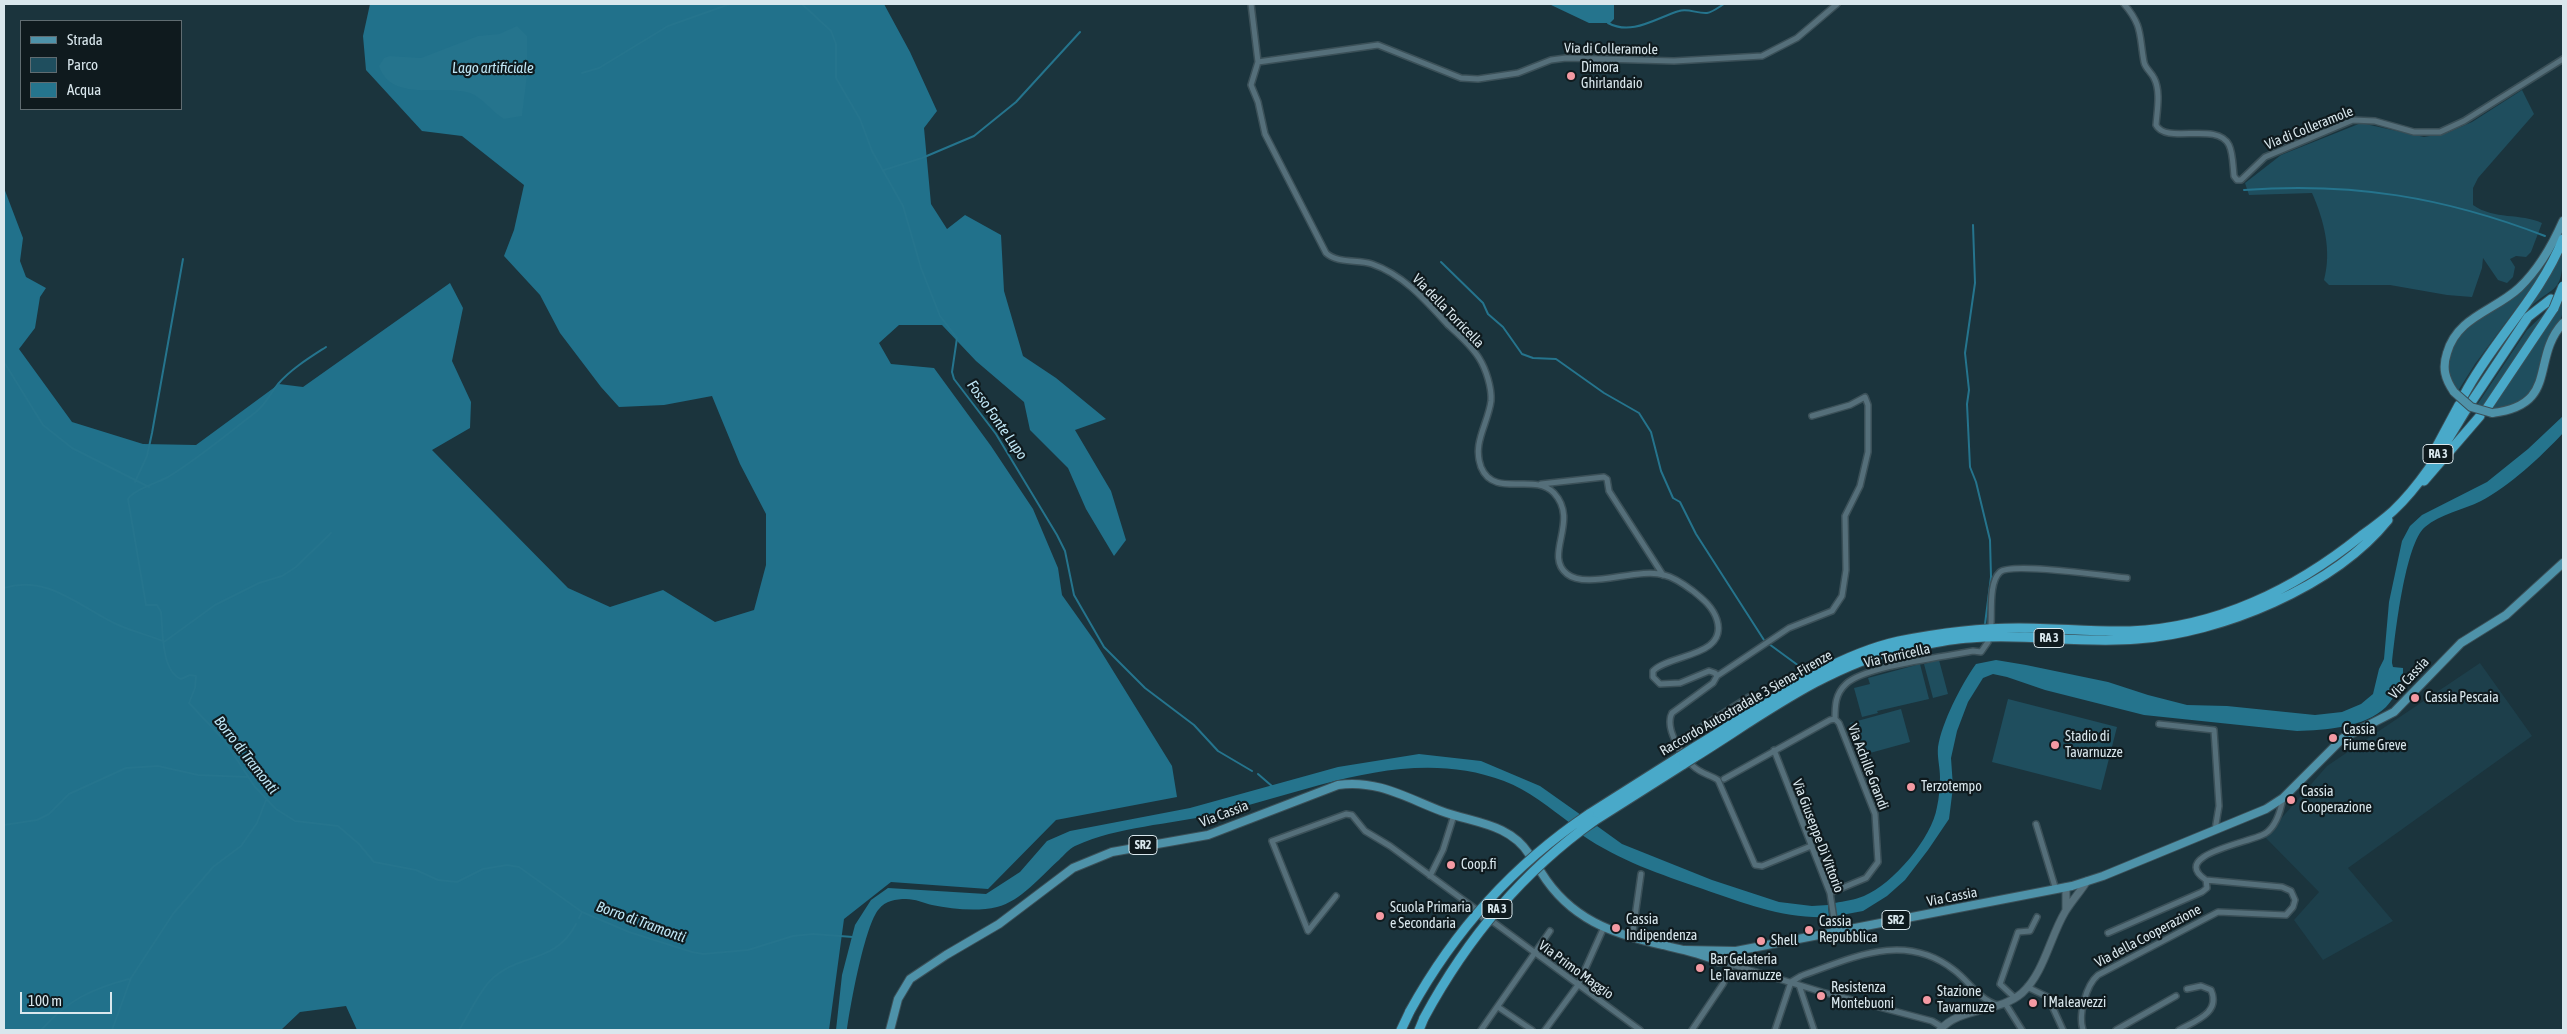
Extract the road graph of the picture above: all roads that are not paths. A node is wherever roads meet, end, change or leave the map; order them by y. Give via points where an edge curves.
1 (1251, 4) edge
2 (1837, 4) edge
3 (2124, 4) edge
4 (2563, 59) edge
5 (1258, 62) junction
6 (2563, 221) edge
7 (2563, 239) edge
8 (2563, 286) edge
9 (2552, 304) junction
10 (2563, 324) edge
11 (2464, 395) dead end
12 (2472, 402) dead end
13 (2463, 407) dead end
14 (2489, 411) junction
15 (1812, 416) dead end
16 (2480, 416) dead end
17 (1541, 484) junction
18 (2407, 496) junction
19 (2563, 563) edge
20 (1663, 574) junction
21 (2127, 578) dead end
22 (1991, 624) dead end
23 (1988, 642) dead end
24 (1717, 676) junction
25 (1749, 697) dead end
26 (1835, 719) junction
27 (2159, 724) dead end
28 (1676, 743) junction
29 (1774, 750) junction
30 (1721, 779) junction
31 (2283, 798) junction
32 (1454, 815) junction
33 (1592, 818) junction
34 (2036, 824) dead end
35 (2215, 830) junction
36 (1811, 846) junction
37 (1530, 854) dead end
38 (1541, 872) dead end
39 (1641, 874) dead end
40 (1430, 876) junction
41 (2206, 880) junction
42 (2087, 882) junction
43 (2069, 886) junction
44 (2056, 890) junction
45 (1830, 893) junction
46 (1336, 896) dead end
47 (2071, 904) junction
48 (2065, 912) junction
49 (2037, 917) dead end
50 (1604, 927) junction
51 (1550, 931) dead end
52 (1836, 932) junction
53 (2108, 933) dead end
54 (1632, 938) junction
55 (1534, 954) junction
56 (1720, 957) junction
57 (1735, 965) junction
58 (1792, 982) junction
59 (1578, 985) junction
60 (1799, 985) junction
61 (2027, 987) junction
62 (2187, 989) dead end
63 (2176, 996) dead end
64 (1984, 998) junction
65 (2015, 998) junction
66 (2002, 1004) junction
67 (1498, 1007) junction
68 (1978, 1012) junction
69 (1939, 1029) edge
70 (890, 1030) edge
71 (1401, 1030) edge
72 (1419, 1030) edge
73 (1481, 1030) edge
74 (1532, 1030) edge
75 (1544, 1030) edge
76 (1640, 1030) edge
77 (1692, 1030) edge
78 (1775, 1030) edge
79 (1814, 1030) edge
80 (2022, 1030) edge
81 (2063, 1030) edge
82 (2083, 1030) edge
83 (2116, 1030) edge
84 (2178, 1030) edge

1 - 5 street
2 - 5 street, Via di Colleramole via 1797,38 1762,56 1674,61 1566,58 1551,60 1518,73 1478,79 1461,78 1378,45
3 - 4 street, Via di Colleramole via 2138,23 2144,64 2158,88 2156,125 2159,130 2165,133 2199,133 2225,140 2230,146 2237,180 2242,180 2265,157 2353,120 2375,121 2414,132 2440,132 2464,122
5 - 17 street, Via della Torricella via 1251,85 1265,134 1326,253 1339,259 1371,264 1399,278 1411,286 1471,348 1484,368 1491,400 1478,446 1482,468 1487,476 1501,484
6 - 14 main road, bridge via 2554,243 2532,274 2506,297 2466,323 2454,336 2446,354 2444,371 2447,383 2471,407
7 - 11 highway via 2538,290 2494,345
8 - 9 highway, bridge
9 - 12 highway via 2528,317
9 - 14 highway
10 - 14 main road via 2550,342 2536,392 2521,406
13 - 18 highway, Raccordo Autostradale 3 Siena-Firenze / RA 3
15 - 24 street via 1850,405 1865,396 1868,405 1868,452 1860,486 1845,516 1846,570 1842,596 1832,611 1789,628
16 - 18 highway via 2434,472
17 - 20 street, Via della Torricella via 1607,479 1609,491
17 - 20 street via 1554,493 1563,508 1565,518 1559,558 1566,574 1584,579
18 - 33 highway, Raccordo Autostradale 3 Siena-Firenze / RA 3, bridge via 2340,553 2288,586 2218,616 2151,630 1967,629 1897,642 1832,666
19 - 31 main road, Via Cassia / SR2 via 2506,615 2461,642 2394,712 2336,743
20 - 24 street via 1704,600 1716,617 1718,629 1713,642 1705,648 1658,666 1653,677 1660,684 1669,685 1709,671
21 - 22 street via 2033,568 2000,571 1994,581
23 - 26 street, Via Torricella via 1981,652 1868,672 1846,683 1835,702
24 - 28 street via 1713,683 1672,713 1669,720
25 - 28 street
26 - 29 street, Via Achille Grandi
26 - 45 street, Via Achille Grandi via 1876,814 1878,862 1866,878
27 - 35 street via 2214,730 2219,806
28 - 30 street via 1693,766
29 - 30 street, Via Achille Grandi
29 - 36 street, Via Giuseppe Di Vittorio
30 - 36 street via 1718,784 1722,786 1755,865 1762,866
31 - 35 main road, Via Cassia / SR2 via 2266,809
31 - 41 street via 2280,812 2266,833 2208,854 2198,861 2198,875
32 - 37 main road, Via Cassia / SR2 via 1501,829 1520,842
32 - 40 street via 1443,850
32 - 70 main road, Via Cassia / SR2 via 1385,788 1348,784 1318,791 1208,835 1142,845 1095,857 1057,878 999,924 910,979 898,999
33 - 71 highway, Raccordo Autostradale 3 Siena-Firenze / RA 3, bridge via 1538,851 1484,904 1443,956
33 - 72 highway, Raccordo Autostradale 3 Siena-Firenze / RA 3, bridge via 1493,913 1456,964
34 - 44 street
35 - 42 main road, Via Cassia / SR2
36 - 45 street, Via Giuseppe Di Vittorio
38 - 50 main road, Via Cassia / SR2 via 1569,907
39 - 54 street
40 - 46 street, Via Primo Maggio via 1365,831 1352,815 1346,814 1272,841 1308,931
40 - 55 street, Via Primo Maggio
41 - 53 street via 2207,888 2202,892
41 - 82 street, Via della Cooperazione via 2282,887 2291,891 2295,900 2286,915 2218,912 2098,975 2091,981 2080,1023
42 - 43 main road, Via Cassia / SR2
42 - 47 main road
43 - 44 main road, Via Cassia / SR2
43 - 47 main road via 2074,894
43 - 48 main road
44 - 52 main road, Via Cassia / SR2
45 - 52 street, Via Giuseppe Di Vittorio
47 - 48 main road
48 - 61 main road
49 - 65 street via 2030,931 2018,932 2000,984
50 - 54 main road, Via Cassia / SR2
50 - 59 street
51 - 55 street
52 - 56 main road, Via Cassia / SR2
54 - 56 main road, Via Cassia / SR2
55 - 59 street, Via Primo Maggio
55 - 67 street
56 - 57 street
57 - 58 street
57 - 77 street
58 - 60 street
58 - 64 street via 1874,950 1899,950 1925,955 1945,964
58 - 78 street
59 - 75 street
59 - 76 street, Via Primo Maggio
60 - 69 street via 1932,1021
60 - 79 street
61 - 65 main road
61 - 81 street via 2048,997
62 - 84 street via 2201,986 2210,990 2214,998 2207,1015
63 - 83 street
64 - 66 street
64 - 68 street via 1984,1005
65 - 66 main road
66 - 68 main road
66 - 80 street
67 - 73 street
67 - 74 street
68 - 69 main road via 1951,1020

